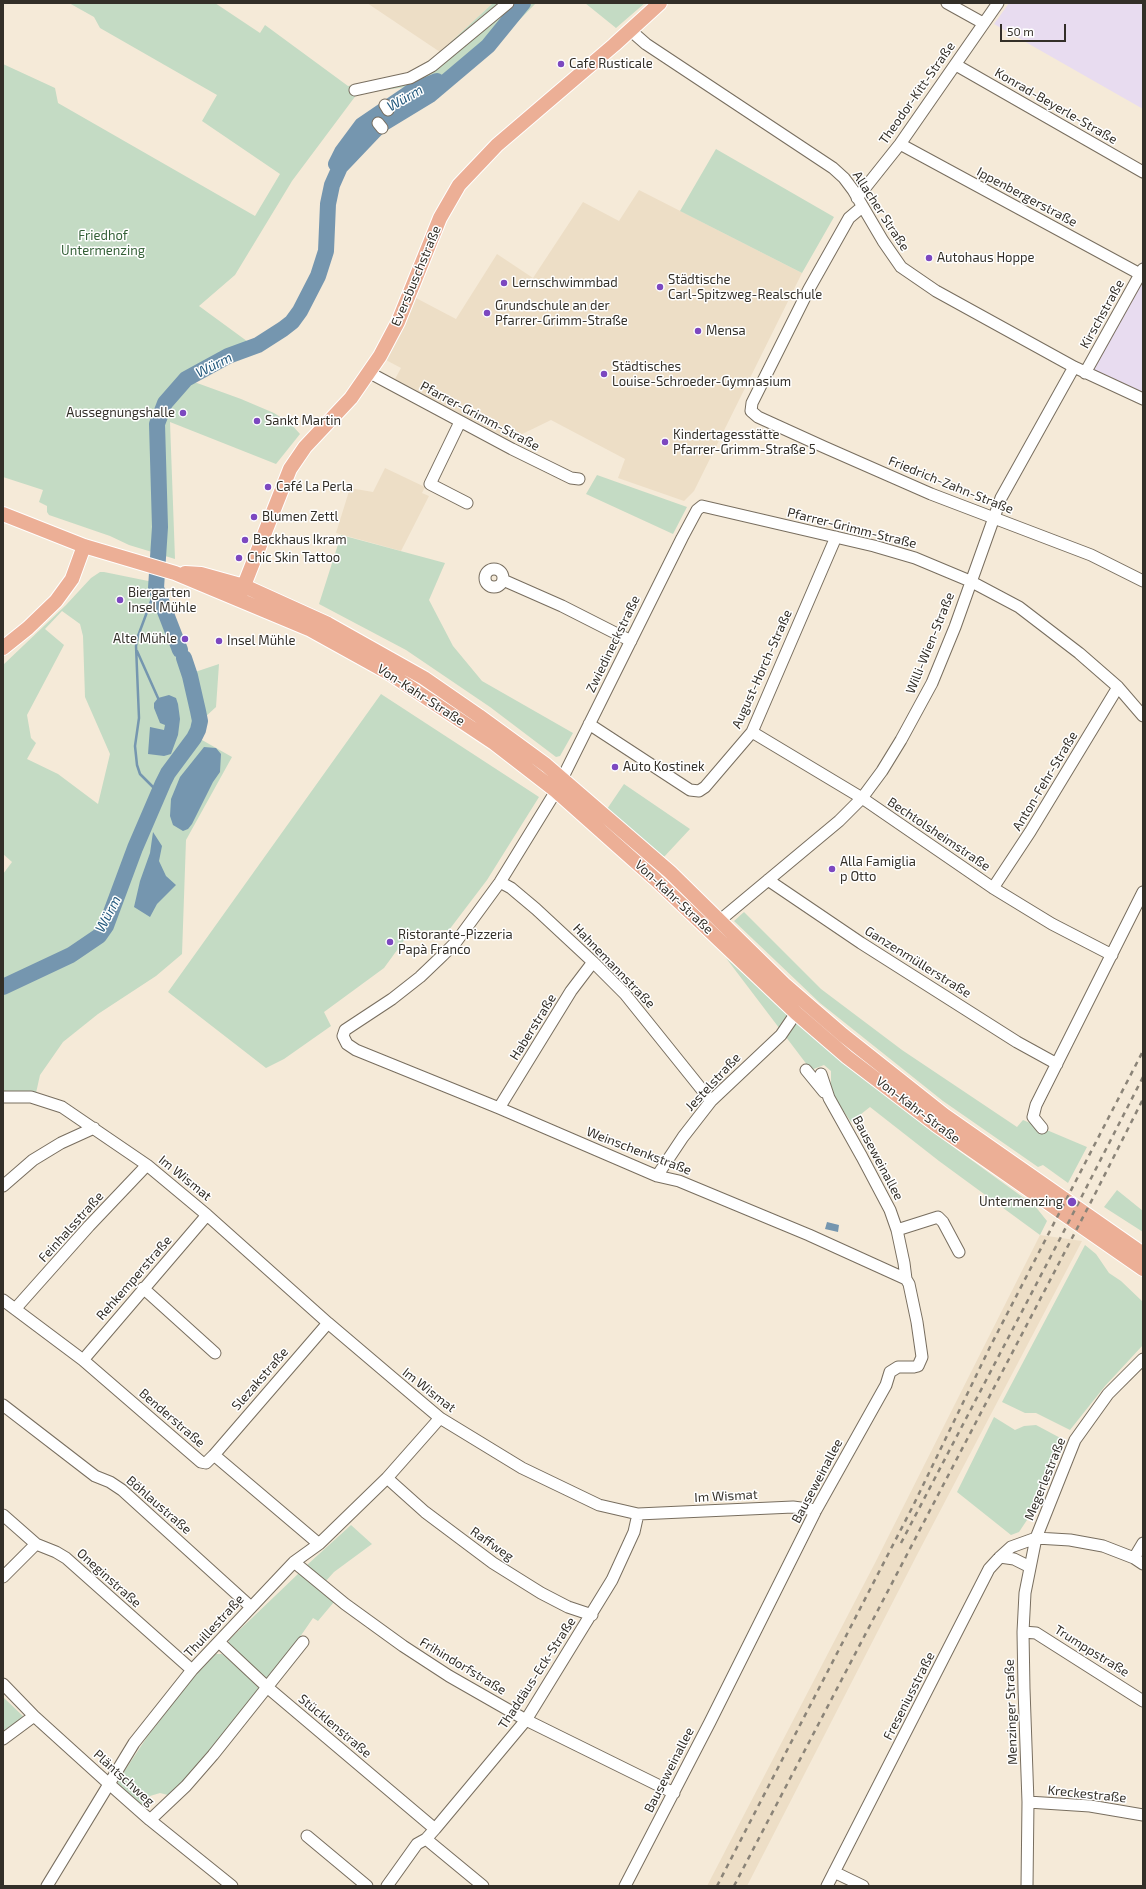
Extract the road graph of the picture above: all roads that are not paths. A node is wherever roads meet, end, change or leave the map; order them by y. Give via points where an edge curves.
1 (508, 3) edge
2 (660, 3) edge
3 (947, 3) edge
4 (998, 3) edge
5 (983, 23) junction
6 (630, 30) junction
7 (956, 65) junction
8 (355, 90) dead end
9 (900, 144) junction
10 (1143, 172) edge
11 (859, 202) junction
12 (1142, 272) edge
13 (1074, 367) junction
14 (370, 373) junction
15 (1085, 373) junction
16 (1143, 399) edge
17 (460, 422) junction
18 (579, 479) dead end
19 (468, 503) dead end
20 (697, 510) joint
21 (3, 514) edge
22 (993, 517) junction
23 (836, 538) junction
24 (84, 546) junction
25 (175, 573) junction
26 (503, 580) dead end
27 (970, 581) junction
28 (1143, 581) edge
29 (244, 586) junction
30 (238, 599) junction
31 (631, 641) junction
32 (3, 648) edge
33 (1118, 687) junction
34 (1143, 716) edge
35 (590, 724) junction
36 (752, 732) junction
37 (562, 778) junction
38 (556, 791) junction
39 (862, 798) junction
40 (768, 880) junction
41 (500, 882) junction
42 (993, 888) junction
43 (1143, 892) edge
44 (719, 921) junction
45 (1112, 955) junction
46 (594, 962) junction
47 (796, 1014) junction
48 (343, 1036) joint
49 (1056, 1064) junction
50 (806, 1070) dead end
51 (821, 1074) dead end
52 (3, 1098) edge
53 (829, 1098) junction
54 (711, 1101) junction
55 (499, 1108) junction
56 (94, 1128) junction
57 (1042, 1128) dead end
58 (147, 1165) junction
59 (657, 1176) junction
60 (3, 1186) edge
61 (207, 1215) junction
62 (897, 1230) junction
63 (959, 1252) dead end
64 (1143, 1254) edge
65 (1143, 1269) edge
66 (906, 1279) junction
67 (143, 1288) junction
68 (3, 1300) edge
69 (16, 1308) junction
70 (328, 1323) junction
71 (215, 1353) dead end
72 (1143, 1359) edge
73 (82, 1360) junction
74 (3, 1405) edge
75 (440, 1418) junction
76 (214, 1455) junction
77 (388, 1478) junction
78 (816, 1510) junction
79 (638, 1514) junction
80 (3, 1515) edge
81 (1036, 1538) junction
82 (1143, 1543) edge
83 (36, 1544) junction
84 (319, 1544) junction
85 (1000, 1558) junction
86 (1138, 1561) edge
87 (294, 1562) junction
88 (1030, 1567) junction
89 (3, 1577) edge
90 (251, 1607) junction
91 (592, 1615) junction
92 (1023, 1632) junction
93 (219, 1642) junction
94 (303, 1642) dead end
95 (192, 1670) junction
96 (4, 1685) edge
97 (267, 1687) junction
98 (1143, 1701) edge
99 (34, 1716) junction
100 (526, 1720) junction
101 (3, 1739) edge
102 (108, 1784) junction
103 (674, 1793) junction
104 (1028, 1802) junction
105 (1143, 1815) edge
106 (150, 1820) junction
107 (436, 1829) junction
108 (307, 1836) dead end
109 (426, 1839) junction
110 (834, 1872) junction
111 (50, 1885) edge
112 (232, 1886) edge
113 (367, 1886) edge
114 (387, 1886) edge
115 (483, 1886) edge
116 (625, 1886) edge
117 (827, 1886) edge
118 (863, 1886) edge
119 (1027, 1886) edge

1 - 8 street via 432,66 410,78
2 - 6 main road, Eversbuschstraße
3 - 5 street
4 - 5 street, Theodor-Kitt-Straße
5 - 7 street, Theodor-Kitt-Straße
6 - 11 street, Allacher Straße via 646,44 833,168 844,178
6 - 14 main road, Eversbuschstraße via 497,145 459,185 440,218 398,322
7 - 9 street, Theodor-Kitt-Straße
7 - 10 street, Konrad-Beyerle-Straße
9 - 11 street, Theodor-Kitt-Straße
9 - 12 street, Ippenbergerstraße
11 - 13 street, Allacher Straße via 901,267 946,297
11 - 22 street, Friedrich-Zahn-Straße via 809,289 752,403 751,411 758,417 824,448 931,494
12 - 15 street, Kirschstraße
13 - 15 street, Allacher Straße
13 - 22 street, Willi-Wien-Straße
14 - 17 street, Pfarrer-Grimm-Straße
14 - 29 main road, Eversbuschstraße via 345,405 305,447 290,469
15 - 16 street, Allacher Straße
17 - 18 street, Pfarrer-Grimm-Straße via 562,474
17 - 19 street via 430,484
20 - 23 street, Pfarrer-Grimm-Straße via 702,506 712,507
20 - 31 street, Zwiedineckstraße
21 - 24 main road, Von-Kahr-Straße
22 - 27 street, Willi-Wien-Straße
22 - 28 street, Friedrich-Zahn-Straße via 1091,555
23 - 27 street, Pfarrer-Grimm-Straße via 906,555
23 - 36 street, August-Horch-Straße
24 - 25 main road, Von-Kahr-Straße
24 - 32 main road via 72,579 56,601
25 - 29 main road, Von-Kahr-Straße via 201,574
25 - 30 main road, Von-Kahr-Straße
26 - 31 street
27 - 33 street, Pfarrer-Grimm-Straße via 1018,607 1079,653
27 - 39 street, Willi-Wien-Straße via 932,682 901,740
29 - 30 main road, Eversbuschstraße
29 - 37 main road, Von-Kahr-Straße via 328,624 424,678
30 - 38 main road, Von-Kahr-Straße via 309,629 382,669 494,743
31 - 35 street, Zwiedineckstraße
33 - 34 street, Pfarrer-Grimm-Straße
33 - 42 street, Anton-Fehr-Straße
35 - 36 street, August-Horch-Straße via 690,790 699,792
35 - 37 street, Zwiedineckstraße
36 - 39 street, Bechtolsheimstraße
37 - 38 street, Zwiedineckstraße
37 - 44 main road, Von-Kahr-Straße via 670,872
38 - 41 street, Zwiedineckstraße
38 - 47 main road, Von-Kahr-Straße via 645,870
39 - 40 street, Willi-Wien-Straße via 839,821
39 - 42 street, Bechtolsheimstraße
40 - 44 street, Willi-Wien-Straße
40 - 49 street, Ganzenmüllerstraße via 874,951
41 - 46 street, Hahnemannstraße via 536,910
41 - 48 street, Zwiedineckstraße via 456,942 443,955 392,999 345,1030
42 - 45 street, Bechtolsheimstraße via 1052,924
43 - 45 street
44 - 64 main road, Von-Kahr-Straße via 784,984 837,1030 944,1115
45 - 49 street
46 - 54 street, Hahnemannstraße via 625,994
46 - 55 street, Haberstraße via 572,991
47 - 54 street, Jestelstraße via 781,1035
47 - 65 main road, Von-Kahr-Straße via 847,1057 936,1125
48 - 55 street, Weinschenkstraße via 347,1044 356,1050
49 - 57 street via 1036,1105 1033,1117
50 - 53 street, Bauseweinallee
51 - 53 street, Bauseweinallee
52 - 56 street, Im Wismat via 36,1098 62,1107
53 - 62 street, Bauseweinallee via 883,1196
54 - 59 street, Jestelstraße
55 - 59 street, Weinschenkstraße
56 - 58 street, Im Wismat
56 - 60 street via 60,1143 33,1160
58 - 61 street, Im Wismat
58 - 69 street, Feinhalsstraße
59 - 66 street, Weinschenkstraße via 679,1181
61 - 67 street, Rehkemperstraße
61 - 70 street, Im Wismat
62 - 63 street via 938,1217
62 - 66 street, Bauseweinallee
66 - 78 street, Bauseweinallee via 917,1322 922,1357 914,1367 898,1367 890,1372 886,1385
67 - 71 street
67 - 73 street, Rehkemperstraße
68 - 69 street, Benderstraße
69 - 73 street, Benderstraße
70 - 75 street, Im Wismat
70 - 76 street, Slezakstraße
72 - 81 street, Megerlestraße via 1108,1394 1075,1440
73 - 76 street, Benderstraße via 201,1462 206,1463
74 - 90 street, Böhlaustraße via 95,1476 122,1490
75 - 77 street, Thuillestraße
75 - 79 street, Im Wismat via 522,1468 599,1505
76 - 84 street, Benderstraße
77 - 84 street, Thuillestraße
77 - 91 street, Raffweg via 425,1512 493,1563 561,1603
78 - 79 street, Im Wismat via 794,1507
78 - 103 street, Bauseweinallee
79 - 91 street, Thaddäus-Eck-Straße via 634,1532 612,1580
80 - 83 street, Oneginstraße
81 - 85 street, Freseniusstraße via 1012,1547
81 - 86 street via 1070,1540 1103,1546
81 - 88 street, Menzinger Straße
82 - 86 street
83 - 89 street
83 - 95 street, Oneginstraße via 66,1558
84 - 87 street, Thuillestraße
85 - 88 street via 1014,1559
85 - 110 street, Freseniusstraße via 989,1570
87 - 90 street, Thuillestraße
87 - 100 street, Frihindorfstraße via 345,1604 404,1646 449,1676
88 - 92 street, Menzinger Straße via 1025,1593
90 - 93 street, Thuillestraße
91 - 100 street, Thaddäus-Eck-Straße
92 - 98 street, Trumppstraße via 1036,1633
92 - 104 street, Menzinger Straße
93 - 95 street, Thuillestraße
93 - 97 street, Stücklenstraße
94 - 97 street
95 - 102 street, Thuillestraße via 134,1743
96 - 99 street, Pläntschweg
97 - 106 street via 214,1755
97 - 107 street, Stücklenstraße
99 - 101 street
99 - 102 street, Pläntschweg
100 - 103 street, Frihindorfstraße
100 - 107 street, Thaddäus-Eck-Straße
102 - 106 street, Pläntschweg
102 - 111 street, Thuillestraße
103 - 116 street, Bauseweinallee
104 - 105 street, Kreckestraße via 1090,1806
104 - 119 street, Menzinger Straße
106 - 112 street, Pläntschweg
107 - 109 street, Thaddäus-Eck-Straße
108 - 113 street
109 - 114 street, Thaddäus-Eck-Straße via 417,1844
109 - 115 street
110 - 117 street, Freseniusstraße
110 - 118 street

